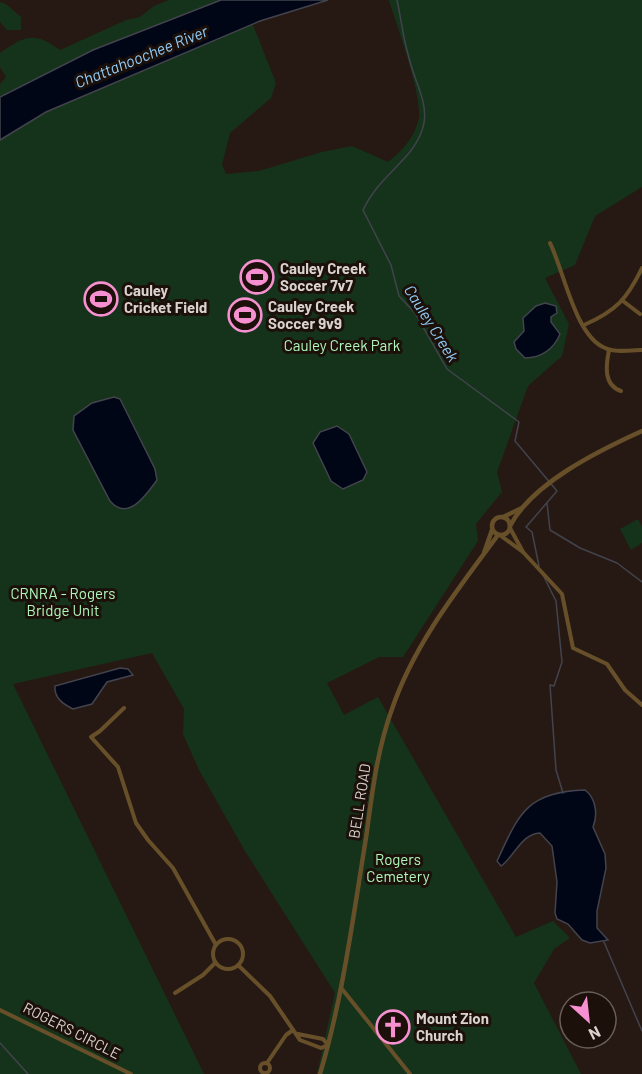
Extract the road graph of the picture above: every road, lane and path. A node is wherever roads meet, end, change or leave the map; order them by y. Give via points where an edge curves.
1 (550, 243) dead end
2 (642, 268) edge
3 (623, 301) junction
4 (640, 314) dead end
5 (584, 325) junction
6 (609, 350) junction
7 (642, 350) edge
8 (621, 391) dead end
9 (642, 432) edge
10 (522, 508) junction
11 (502, 517) junction
12 (510, 527) junction
13 (492, 529) junction
14 (500, 535) junction
15 (523, 552) junction
16 (483, 555) junction
17 (642, 705) edge
18 (124, 708) dead end
19 (216, 945) junction
20 (216, 963) junction
21 (238, 965) junction
22 (342, 989) junction
23 (175, 993) dead end
24 (0, 1010) edge
25 (293, 1030) junction
26 (298, 1034) junction
27 (312, 1037) junction
28 (310, 1045) junction
29 (328, 1046) junction
30 (267, 1064) dead end
31 (131, 1074) edge
32 (320, 1074) edge
33 (410, 1074) edge

1 - 5 street via 570,300
2 - 3 street
3 - 4 street
3 - 5 street via 608,315
5 - 6 street via 591,341
6 - 7 street
6 - 8 street via 607,377
9 - 10 street, BELL ROAD via 567,471
10 - 11 street, BELL ROAD
10 - 12 street, BELL ROAD
11 - 12 street
11 - 13 street, BELL ROAD via 494,520
12 - 14 street, BELL ROAD
12 - 15 street
13 - 14 street
13 - 16 street, BELL ROAD
14 - 15 street
14 - 16 street, BELL ROAD
15 - 17 street via 562,594 573,648 607,664 625,690
16 - 22 street, BELL ROAD via 421,645 392,708 375,774
18 - 19 street via 91,737 118,767 136,822 173,867
19 - 20 street
19 - 21 street via 225,939 239,943 243,954
20 - 21 street via 225,970
20 - 23 street
21 - 25 street via 270,996
22 - 29 street, BELL ROAD
22 - 33 street
24 - 31 street, ROGERS CIRCLE
25 - 26 street
25 - 30 street
26 - 27 street
26 - 28 street via 300,1040
27 - 28 street
27 - 29 street via 323,1039
28 - 29 street
29 - 32 street, BELL ROAD

